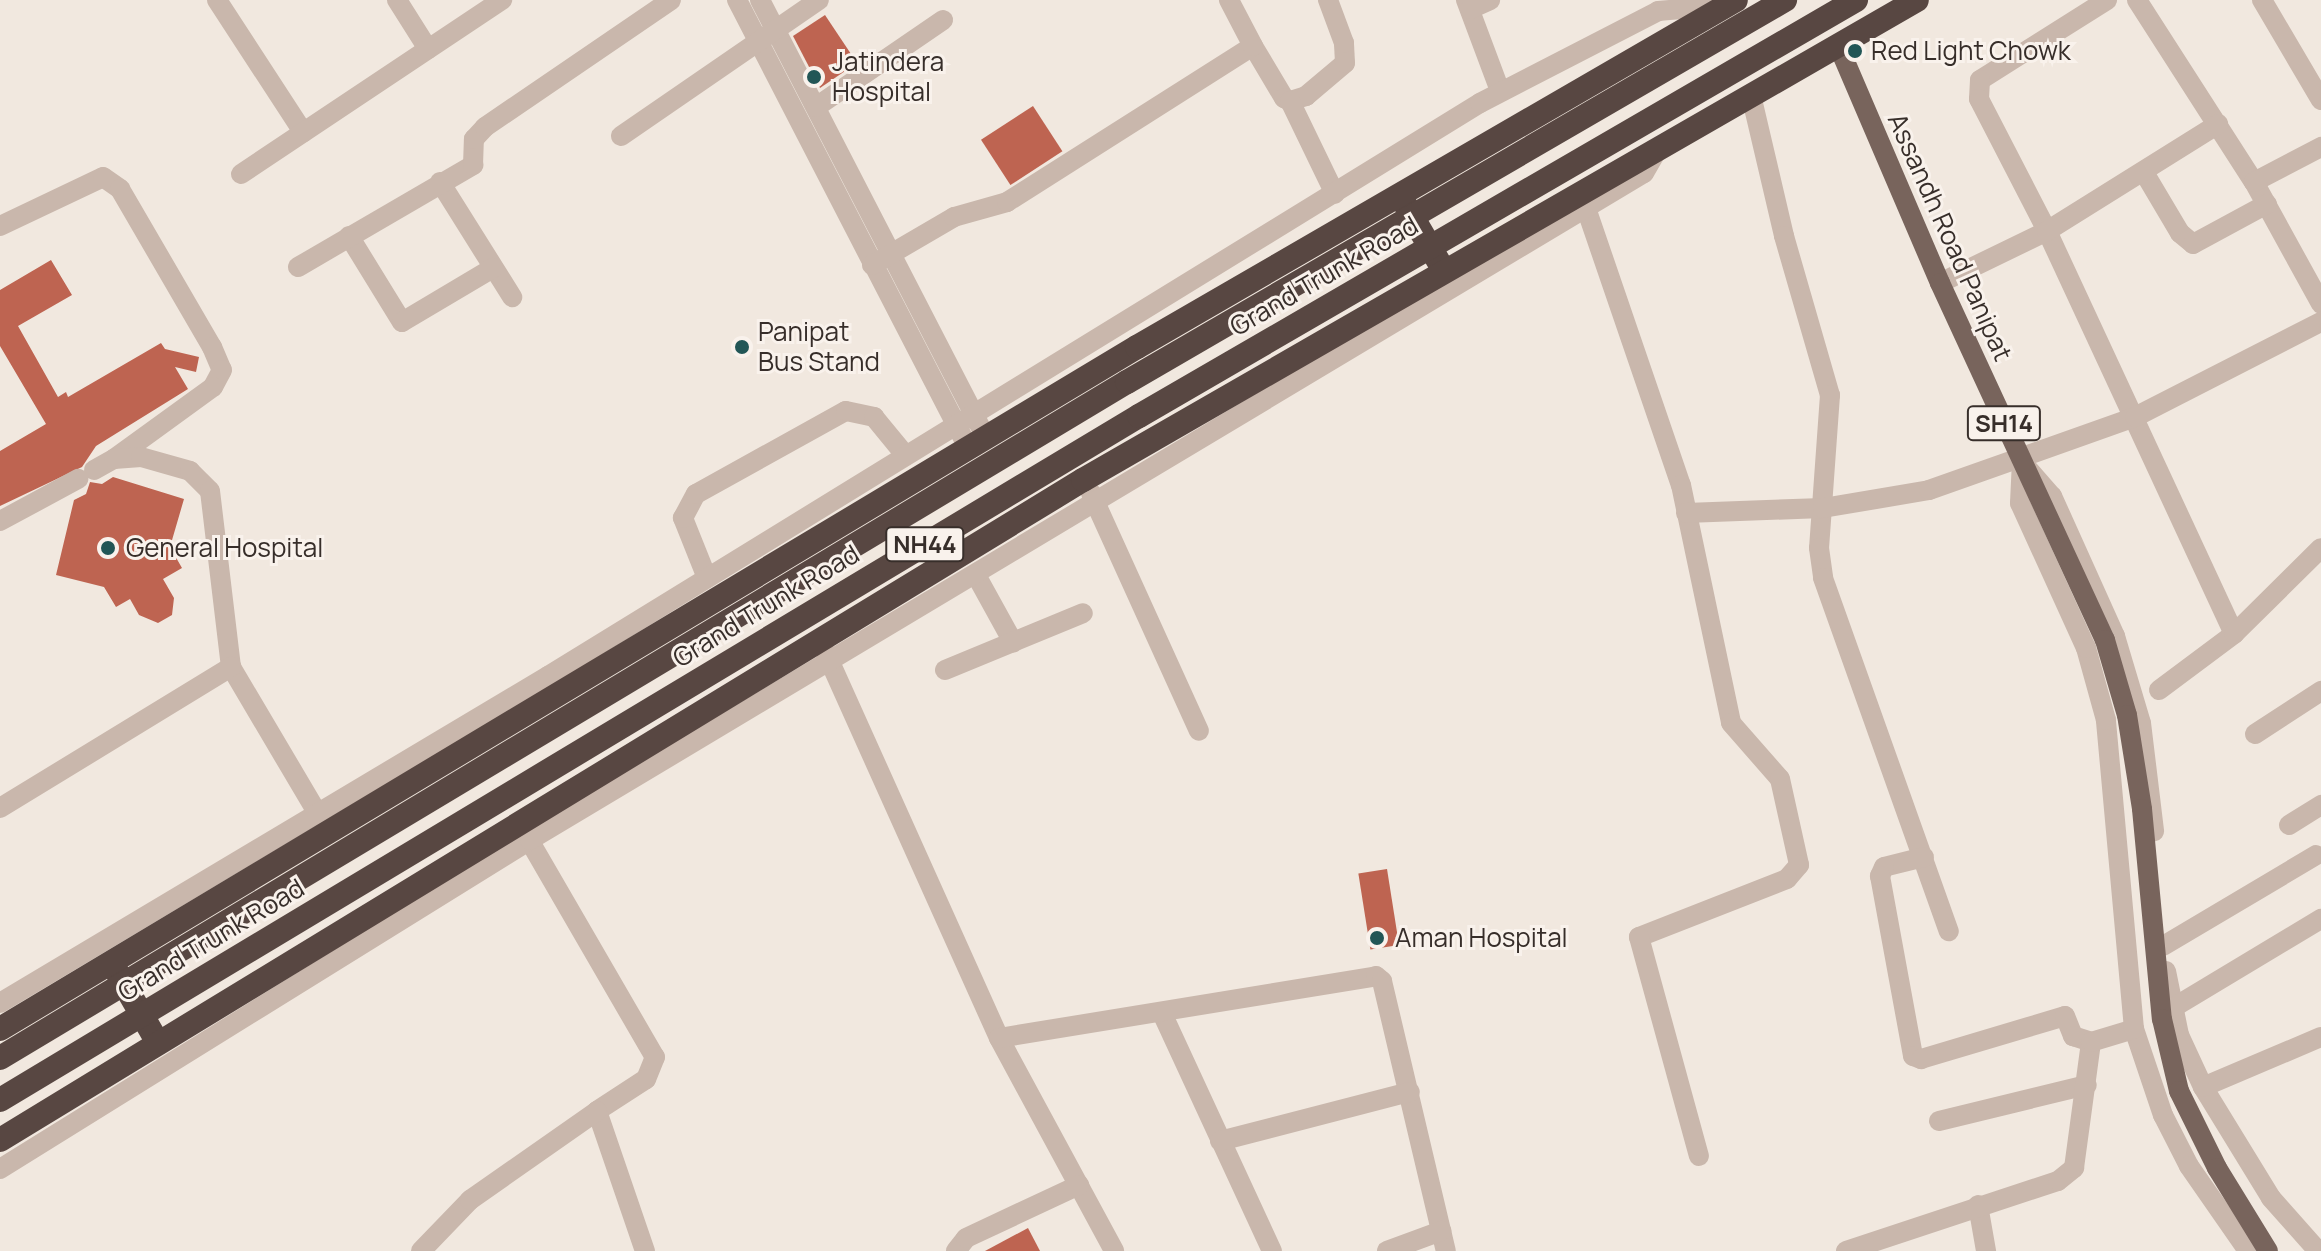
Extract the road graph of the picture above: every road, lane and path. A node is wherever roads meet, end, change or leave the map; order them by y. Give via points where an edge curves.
1 (217, 0) edge
2 (397, 0) edge
3 (502, 0) edge
4 (671, 0) edge
5 (737, 0) edge
6 (760, 0) edge
7 (819, 0) edge
8 (1229, 0) edge
9 (1328, 0) edge
10 (1490, 0) edge
11 (1785, 0) edge
12 (1856, 0) edge
13 (1917, 0) edge
14 (2107, 0) edge
15 (2137, 0) edge
16 (2262, 0) edge
17 (1731, 2) edge
18 (1468, 5) edge
19 (943, 20) dead end
20 (767, 35) junction
21 (1838, 45) junction
22 (1253, 46) junction
23 (428, 49) junction
24 (1500, 91) junction
25 (1751, 95) junction
26 (2321, 100) edge
27 (1290, 101) junction
28 (816, 107) junction
29 (2218, 124) junction
30 (303, 132) junction
31 (621, 136) dead end
32 (1659, 147) junction
33 (2321, 147) edge
34 (241, 174) dead end
35 (2145, 174) junction
36 (440, 182) junction
37 (2254, 182) junction
38 (1335, 194) junction
39 (1399, 194) junction
40 (2267, 204) junction
41 (1586, 208) junction
42 (0, 226) edge
43 (2047, 231) junction
44 (349, 236) junction
45 (891, 254) junction
46 (872, 265) junction
47 (298, 267) dead end
48 (493, 268) junction
49 (1445, 272) junction
50 (1940, 283) junction
51 (512, 297) dead end
52 (2321, 304) edge
53 (2321, 322) edge
54 (2135, 417) junction
55 (966, 419) junction
56 (977, 443) junction
57 (906, 456) junction
58 (114, 459) junction
59 (2022, 460) junction
60 (1083, 480) junction
61 (1096, 502) junction
62 (1823, 508) junction
63 (1686, 513) junction
64 (0, 521) edge
65 (2321, 548) edge
66 (976, 575) junction
67 (707, 578) junction
68 (1083, 613) dead end
69 (2234, 634) junction
70 (820, 640) junction
71 (1013, 642) junction
72 (831, 662) junction
73 (231, 667) junction
74 (945, 670) dead end
75 (2159, 690) dead end
76 (2321, 691) edge
77 (1199, 731) dead end
78 (2255, 734) dead end
79 (2321, 805) edge
80 (0, 808) edge
81 (323, 823) junction
82 (2289, 825) dead end
83 (525, 832) junction
84 (2316, 855) dead end
85 (1924, 857) junction
86 (2321, 919) edge
87 (1949, 931) dead end
88 (2163, 946) junction
89 (112, 964) junction
90 (0, 1003) edge
91 (2171, 1009) junction
92 (1162, 1013) junction
93 (0, 1029) edge
94 (2134, 1029) junction
95 (2321, 1037) edge
96 (999, 1038) junction
97 (2091, 1042) junction
98 (158, 1043) junction
99 (0, 1058) edge
100 (2087, 1085) junction
101 (2203, 1087) junction
102 (1410, 1092) junction
103 (0, 1100) edge
104 (597, 1111) junction
105 (1939, 1121) dead end
106 (0, 1140) edge
107 (1220, 1141) junction
108 (1699, 1156) dead end
109 (0, 1169) edge
110 (1079, 1185) junction
111 (1978, 1205) junction
112 (2315, 1239) edge
113 (1444, 1241) edge
114 (421, 1251) edge
115 (645, 1251) edge
116 (956, 1251) edge
117 (1114, 1251) edge
118 (1272, 1251) edge
119 (1387, 1251) edge
120 (1846, 1251) edge
121 (1986, 1251) edge
122 (2248, 1251) edge
123 (2268, 1251) edge

1 - 30 street
2 - 23 street
3 - 23 street
4 - 36 street via 485,127 474,139 473,165
5 - 20 street
6 - 20 street
7 - 20 street
8 - 22 street
9 - 27 street via 1344,43 1345,63 1325,84
10 - 18 street
11 - 99 highway, Grand Trunk Road / NH44, bridge via 1127,382
12 - 103 highway, Grand Trunk Road / NH44, bridge via 1126,424
13 - 21 highway
14 - 43 street via 1978,85 1979,99
15 - 29 street
16 - 26 street
17 - 24 street via 1658,11
17 - 39 highway
18 - 24 street
19 - 28 street
20 - 28 street
20 - 31 street
20 - 46 street
21 - 25 highway
21 - 50 main road, Assandh Road Panipat / SH14
22 - 27 street
22 - 45 street via 1007,202 954,217
23 - 30 street
24 - 38 street
25 - 32 highway
25 - 62 street via 1784,236 1827,381 1831,415
27 - 38 street
28 - 45 street
29 - 35 street
29 - 37 street
30 - 34 street
32 - 41 street via 1644,173
32 - 49 highway
33 - 37 street
35 - 40 street via 2180,233 2193,244
35 - 43 street
36 - 44 street
36 - 48 street
37 - 40 street
38 - 55 street
39 - 49 highway
39 - 56 highway
40 - 52 street
41 - 61 street
41 - 63 street via 1654,397
42 - 58 street via 103,177 120,189 212,347 222,370 213,387
43 - 50 street
43 - 54 street
44 - 47 street
44 - 48 street via 402,322
45 - 46 street
45 - 55 street
46 - 55 street
48 - 51 street
49 - 60 highway
50 - 59 main road, Assandh Road Panipat / SH14
53 - 54 street
54 - 59 street
54 - 69 street
55 - 56 street
55 - 57 street
56 - 81 highway
57 - 67 street
57 - 67 street via 874,417 846,411 696,494 683,518
58 - 64 street
58 - 73 street via 141,457 190,471 210,491
59 - 62 street via 1929,490
59 - 88 street via 2058,510 2115,636 2141,723
59 - 94 street via 2020,503 2086,648 2106,720
59 - 123 main road, Assandh Road Panipat / SH14 via 2105,640 2127,715 2142,809 2162,1019 2179,1091 2217,1168
60 - 61 street
60 - 70 highway
61 - 66 street
61 - 77 street
62 - 63 street
62 - 85 street via 1823,578
63 - 108 street via 1731,723 1780,779 1799,865 1787,879 1639,937
65 - 69 street
66 - 71 street
66 - 72 street
67 - 81 street
68 - 71 street
69 - 75 street
70 - 72 street
70 - 83 highway
71 - 74 street
72 - 83 street
72 - 96 street
73 - 80 street
73 - 81 street
76 - 78 street
79 - 82 street
81 - 89 highway
81 - 90 street
83 - 98 highway
83 - 104 street via 655,1057 646,1079
83 - 109 street
84 - 88 street
85 - 87 street
85 - 97 street via 1884,867 1880,876 1913,1056 1921,1059 2065,1016 2073,1036
86 - 91 street
88 - 91 street
89 - 93 highway
89 - 98 highway
91 - 101 street
92 - 96 street
92 - 102 street via 1376,976 1382,981
92 - 107 street
94 - 97 street
94 - 122 street via 2163,1115 2189,1166
95 - 101 street
96 - 110 street
97 - 100 street
98 - 106 highway
100 - 105 street
100 - 111 street via 2074,1168 2058,1181
101 - 112 street via 2271,1198
102 - 107 street
102 - 113 street
104 - 114 street via 481,1191
104 - 115 street
107 - 118 street
110 - 116 street via 966,1238
110 - 117 street
111 - 120 street
111 - 121 street
113 - 119 street

